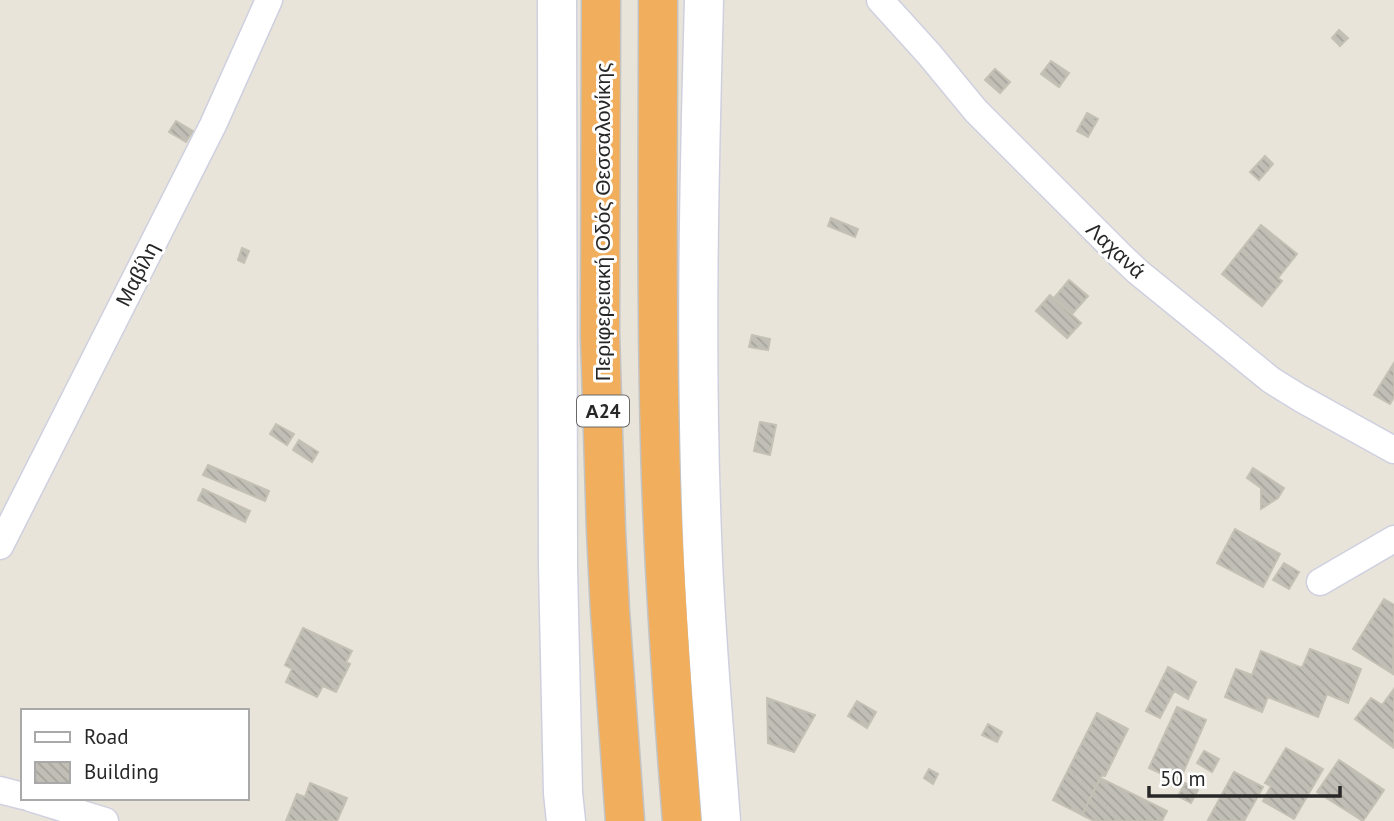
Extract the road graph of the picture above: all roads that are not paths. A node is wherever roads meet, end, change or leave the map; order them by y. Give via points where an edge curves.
1 (269, 0) edge
2 (556, 0) edge
3 (601, 0) edge
4 (658, 0) edge
5 (704, 0) edge
6 (880, 0) edge
7 (1394, 450) edge
8 (1394, 539) edge
9 (0, 545) edge
10 (1320, 582) dead end
11 (0, 790) edge
12 (21, 795) edge
13 (37, 800) edge
14 (105, 821) edge
15 (566, 821) edge
16 (625, 821) edge
17 (682, 821) edge
18 (721, 821) edge

1 - 9 street, Μαβίλη via 213,125
2 - 15 street via 558,566
3 - 16 highway, Περιφερειακή Οδός Θεσσαλονίκης / Α24 via 600,334 610,611
4 - 17 highway, Α24 via 660,456
5 - 18 street via 699,403 702,550
6 - 7 street, Λαχανά via 976,111 1138,272 1271,380
8 - 10 street
11 - 12 street
13 - 14 street

